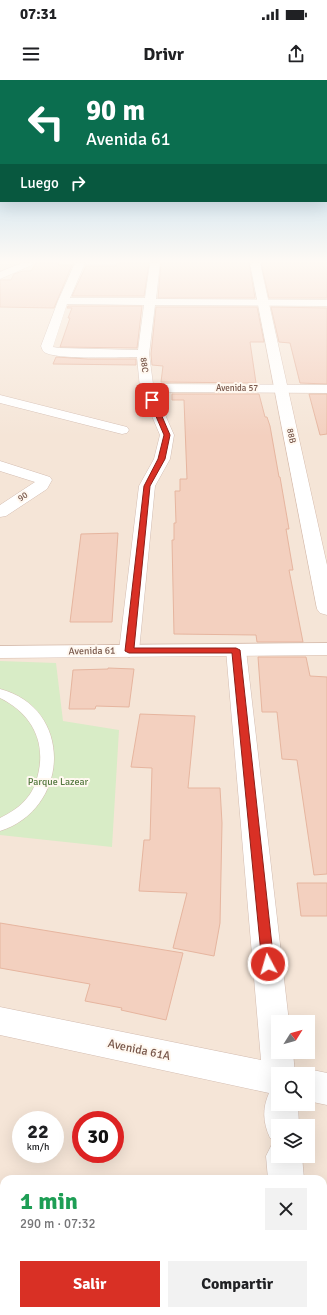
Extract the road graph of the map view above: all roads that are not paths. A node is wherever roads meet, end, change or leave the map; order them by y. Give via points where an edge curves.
1 (57, 321) edge
2 (147, 321) edge
3 (267, 321) edge
4 (143, 354) junction
5 (147, 388) junction
6 (281, 388) junction
7 (327, 389) edge
8 (0, 399) edge
9 (122, 430) dead end
10 (0, 466) edge
11 (0, 512) edge
12 (327, 609) edge
13 (327, 649) edge
14 (236, 650) junction
15 (129, 651) junction
16 (0, 652) edge
17 (0, 694) edge
18 (0, 825) edge
19 (0, 1021) edge
20 (278, 1067) edge
21 (271, 1078) edge
22 (315, 1086) edge
23 (327, 1089) edge
24 (285, 1163) edge
25 (286, 1175) edge

1 - 4 street via 48,349 58,352
2 - 4 street, 88C
3 - 6 street, 88B
4 - 5 street, 88C
5 - 6 street, Avenida 57
5 - 15 street, 88C via 167,435 162,459 147,486
6 - 7 street, Avenida 57
6 - 12 street, 88B
8 - 9 street
10 - 11 street, 90 via 44,480 41,486
13 - 14 street, Avenida 61
14 - 15 street, Avenida 61
14 - 20 street
15 - 16 street, Avenida 61
17 - 18 lane via 24,708 36,720 44,734 47,750 43,782 36,797 26,809
19 - 21 street, Avenida 61A
22 - 23 street
24 - 25 street

